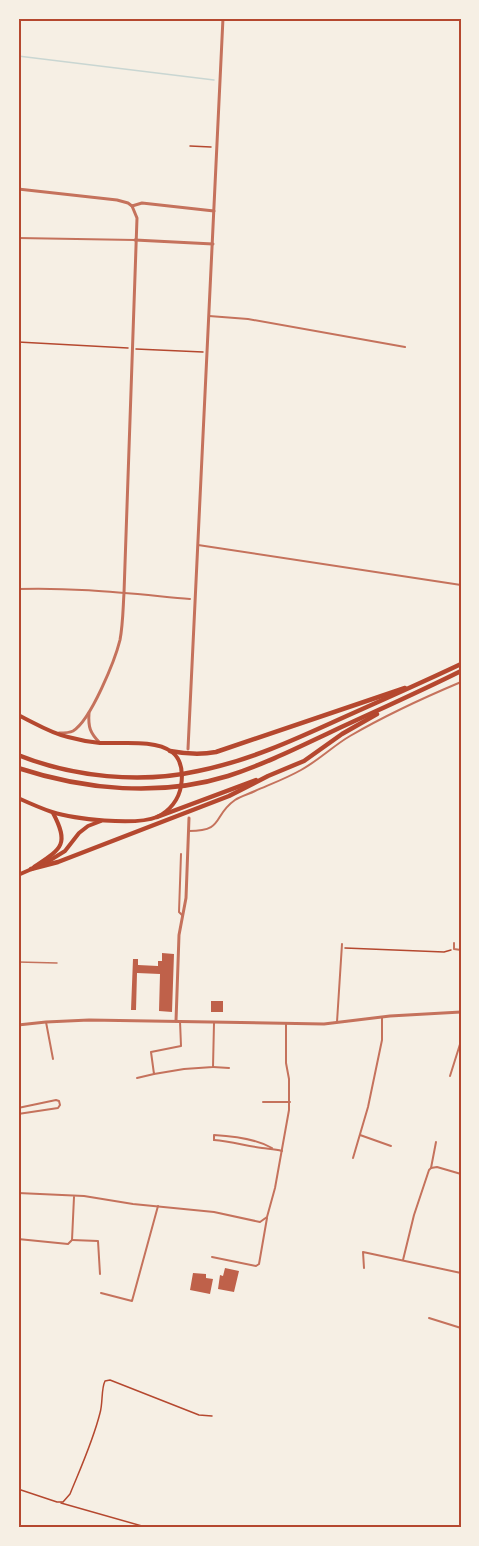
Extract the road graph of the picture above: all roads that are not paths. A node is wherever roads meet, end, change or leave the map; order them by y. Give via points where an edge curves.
1 (223, 18) edge
2 (18, 189) edge
3 (132, 206) junction
4 (215, 211) junction
5 (18, 238) edge
6 (135, 240) junction
7 (213, 244) junction
8 (209, 316) junction
9 (405, 347) dead end
10 (198, 545) junction
11 (461, 585) edge
12 (18, 589) edge
13 (124, 593) junction
14 (190, 599) dead end
15 (461, 664) edge
16 (461, 671) edge
17 (427, 680) junction
18 (461, 682) edge
19 (405, 698) junction
20 (89, 711) junction
21 (18, 715) edge
22 (56, 733) junction
23 (100, 742) junction
24 (188, 749) dead end
25 (170, 751) junction
26 (18, 755) edge
27 (18, 768) edge
28 (268, 776) junction
29 (18, 798) edge
30 (53, 813) junction
31 (157, 817) junction
32 (189, 818) dead end
33 (102, 820) junction
34 (189, 831) junction
35 (182, 854) dead end
36 (31, 869) junction
37 (18, 875) edge
38 (182, 915) junction
39 (454, 943) dead end
40 (342, 944) dead end
41 (461, 950) edge
42 (18, 962) edge
43 (57, 963) dead end
44 (461, 1012) edge
45 (381, 1017) junction
46 (178, 1021) junction
47 (46, 1022) junction
48 (214, 1022) junction
49 (337, 1023) junction
50 (286, 1024) junction
51 (18, 1025) edge
52 (461, 1041) edge
53 (53, 1059) dead end
54 (213, 1068) junction
55 (229, 1068) dead end
56 (154, 1074) junction
57 (450, 1076) dead end
58 (137, 1078) dead end
59 (263, 1102) dead end
60 (290, 1102) junction
61 (18, 1108) edge
62 (18, 1114) edge
63 (360, 1135) junction
64 (436, 1142) dead end
65 (391, 1146) dead end
66 (272, 1148) junction
67 (282, 1151) junction
68 (353, 1158) dead end
69 (431, 1168) junction
70 (461, 1174) edge
71 (18, 1193) edge
72 (74, 1196) junction
73 (158, 1206) junction
74 (267, 1217) junction
75 (18, 1239) edge
76 (72, 1240) junction
77 (212, 1257) dead end
78 (403, 1260) junction
79 (364, 1268) dead end
80 (461, 1273) edge
81 (100, 1274) dead end
82 (101, 1293) dead end
83 (429, 1318) dead end
84 (461, 1328) edge

1 - 4 street
2 - 3 street via 117,200
3 - 4 street via 142,203
3 - 6 street via 137,218
4 - 7 street
5 - 6 street
6 - 7 street
6 - 13 street
7 - 8 street
8 - 9 street via 248,319
8 - 10 street
10 - 11 street
10 - 24 street
12 - 13 street
13 - 14 street
13 - 20 street via 117,651
15 - 17 highway
16 - 19 highway
17 - 25 highway via 216,752
17 - 26 highway via 259,754 197,772 127,777 94,774
18 - 34 street via 422,698 348,737 315,762 236,800 209,830
19 - 27 highway via 262,764 195,783 107,788
19 - 28 highway via 304,761
20 - 22 street via 74,730
20 - 23 street via 90,731
21 - 22 main road
22 - 23 main road
23 - 25 main road via 149,744
25 - 31 main road via 181,766 180,793 175,803
28 - 31 highway
28 - 36 highway via 142,831
29 - 30 main road
30 - 33 main road
30 - 36 main road via 63,835 62,842
31 - 33 main road
32 - 34 street
33 - 36 main road via 79,833 60,855
34 - 38 street
35 - 38 street
36 - 37 main road
38 - 46 street
39 - 41 street via 454,949
40 - 49 street
42 - 43 lane
44 - 45 street
45 - 49 street
45 - 63 street via 382,1040
46 - 47 street
46 - 48 street
46 - 56 street via 182,1046 151,1052
47 - 51 street
47 - 53 street
48 - 50 street
48 - 54 street
49 - 50 street
50 - 60 street
52 - 57 street
54 - 55 street
54 - 56 street
56 - 58 street
59 - 60 street
60 - 67 street
61 - 62 street via 60,1101 58,1108
63 - 65 street
63 - 68 street
64 - 69 street
66 - 66 street via 265,1144 214,1135 214,1140
66 - 67 street
67 - 74 street
69 - 70 street
69 - 78 street
71 - 72 street
72 - 73 street
72 - 76 street
73 - 74 street via 260,1222
73 - 82 street via 132,1301
74 - 77 street via 259,1264
75 - 76 street via 68,1244
76 - 81 street via 98,1241
78 - 79 street via 363,1252
78 - 80 street
83 - 84 street

